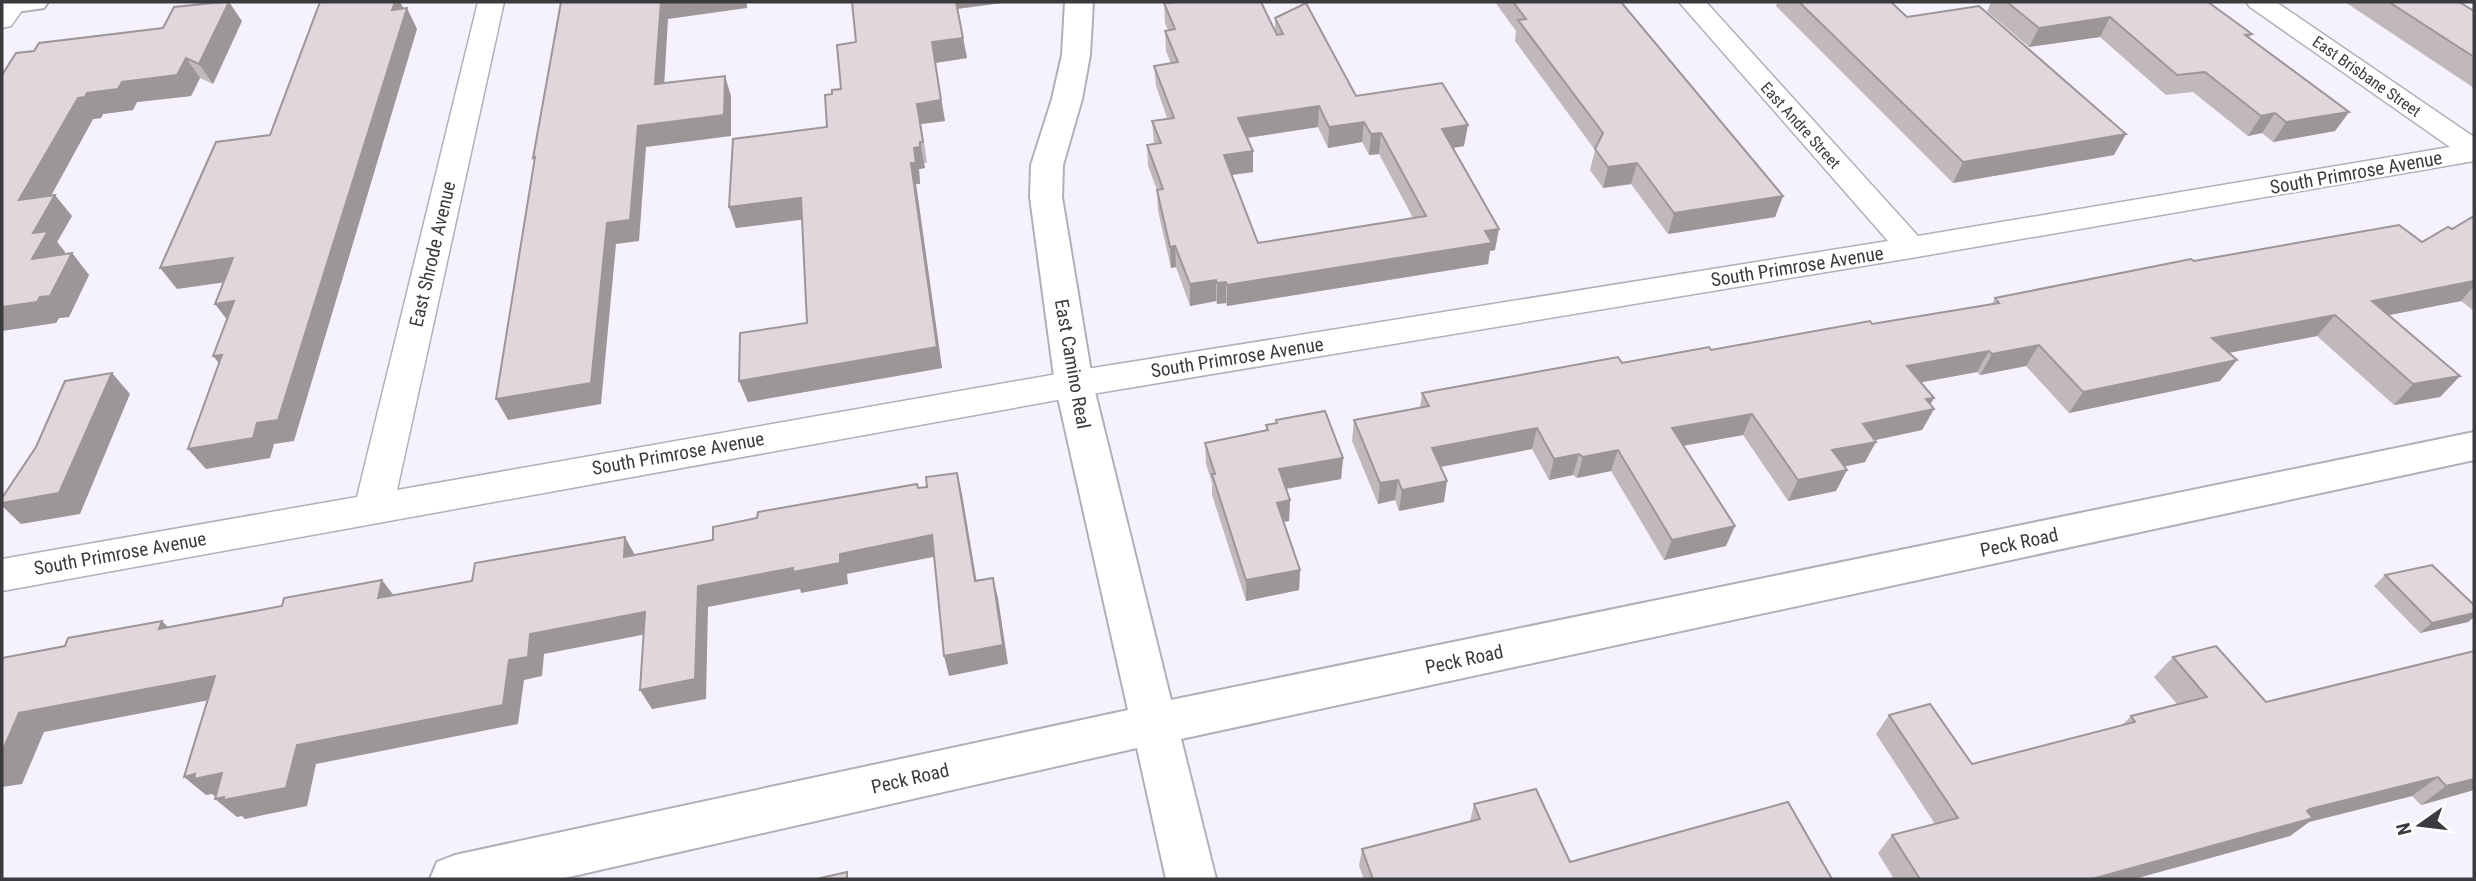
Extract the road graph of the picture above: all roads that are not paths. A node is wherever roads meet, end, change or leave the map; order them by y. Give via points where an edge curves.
1 (491, 2) edge
2 (1079, 2) edge
3 (1692, 2) edge
4 (2259, 2) edge
5 (2474, 151) edge
6 (1911, 248) junction
7 (1074, 384) junction
8 (2474, 446) edge
9 (374, 507) junction
10 (2, 575) edge
11 (1155, 724) junction
12 (456, 879) edge
13 (1191, 879) edge

1 - 9 street, East Shrode Avenue
2 - 7 street, East Camino Real via 1076,55 1049,155 1046,197
3 - 6 street, East Andre Street
4 - 5 street, East Brisbane Street
5 - 6 street, South Primrose Avenue
6 - 7 street, South Primrose Avenue
7 - 9 street, South Primrose Avenue
7 - 11 street, East Camino Real
8 - 11 street, Peck Road
9 - 10 street, South Primrose Avenue
11 - 12 street, Peck Road
11 - 13 street, East Camino Real

